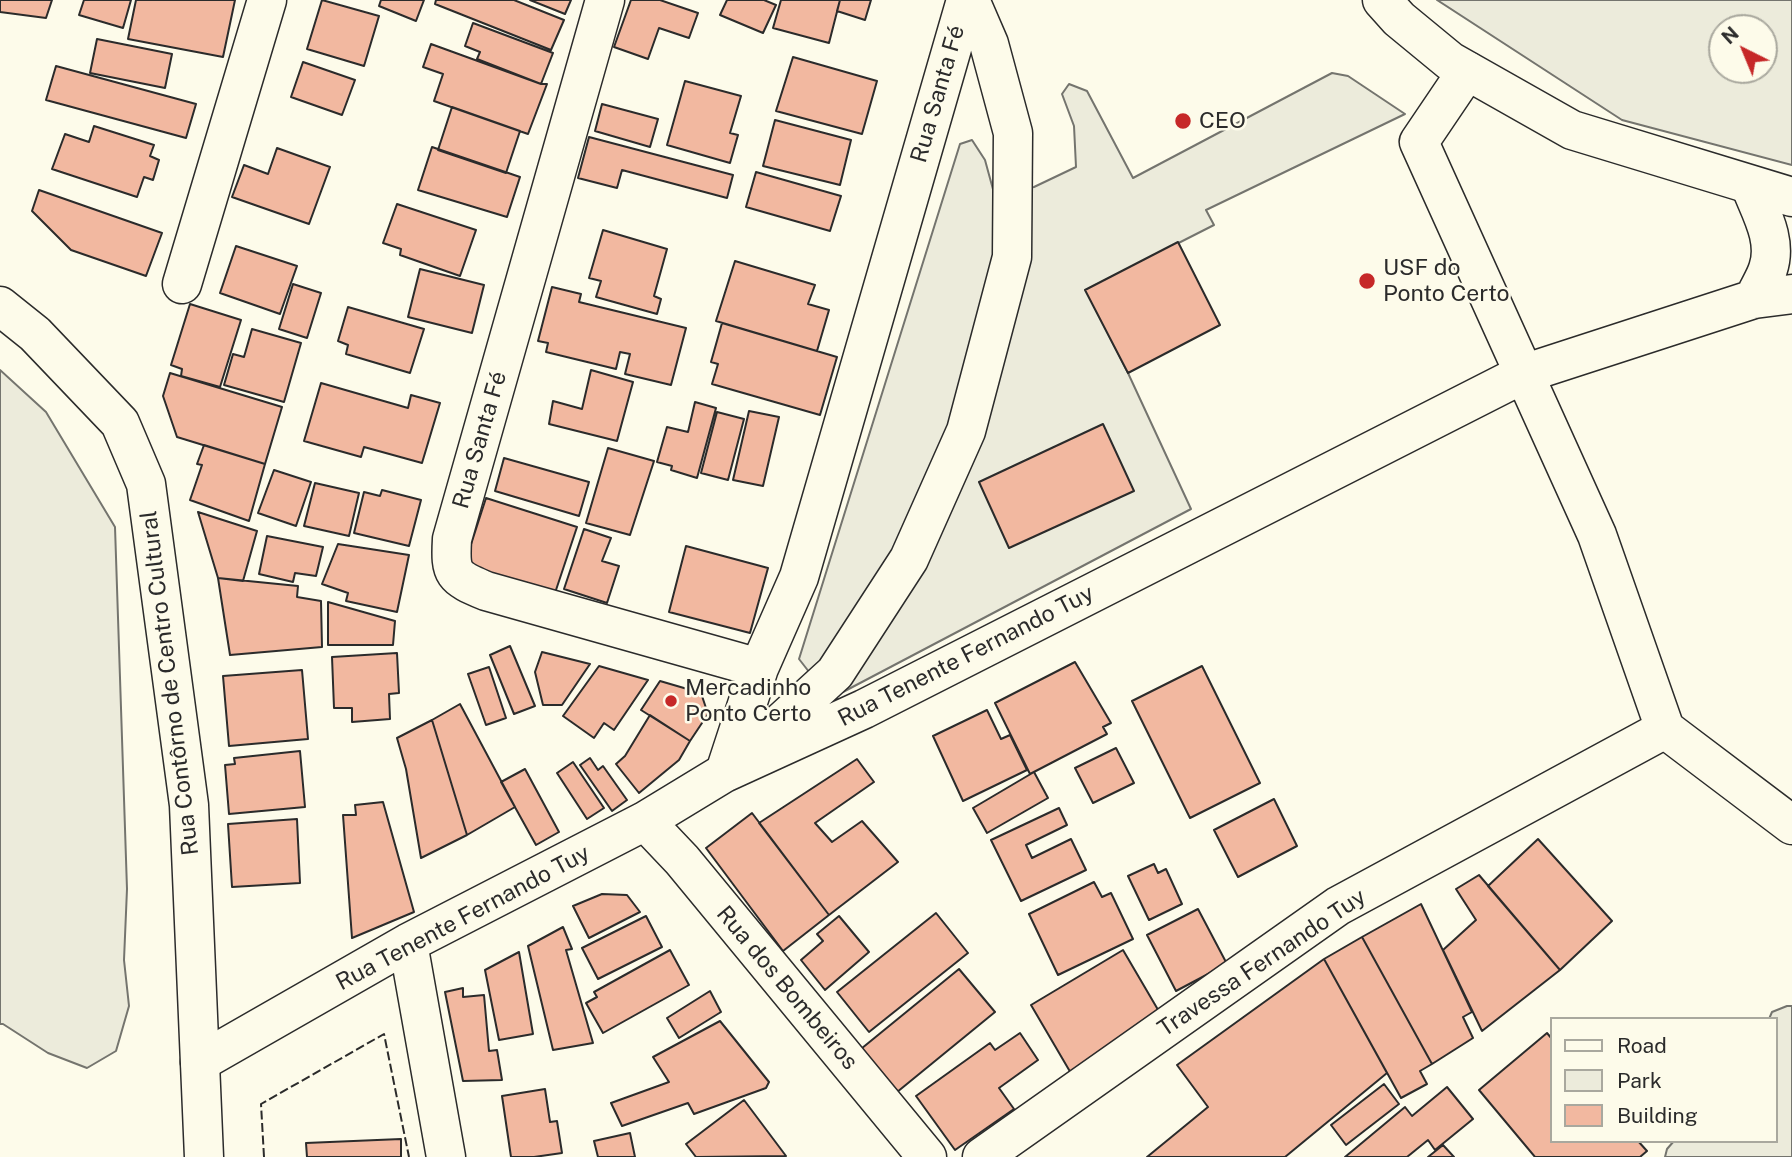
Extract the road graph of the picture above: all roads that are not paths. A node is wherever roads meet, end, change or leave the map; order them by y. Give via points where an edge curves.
1 (268, 0) edge
2 (605, 0) edge
3 (968, 0) edge
4 (1382, 0) edge
5 (1467, 71) junction
6 (1750, 185) junction
7 (1792, 197) edge
8 (182, 284) dead end
9 (1792, 294) edge
10 (1754, 299) junction
11 (0, 306) edge
12 (1523, 374) junction
13 (759, 668) junction
14 (1665, 729) junction
15 (724, 774) junction
16 (645, 821) junction
17 (1792, 825) edge
18 (408, 943) junction
19 (200, 1062) junction
20 (204, 1157) edge
21 (446, 1157) edge
22 (927, 1157) edge
23 (982, 1157) edge

1 - 8 street
2 - 13 street, Rua Santa Fé via 452,539 451,563 459,579 486,591
3 - 13 street, Rua Santa Fé via 799,577
3 - 15 street via 989,44 1013,133 1012,257 966,431 909,559 835,673
4 - 5 street via 1399,19
5 - 6 street via 1572,130
5 - 12 street via 1419,142
6 - 7 street
6 - 10 street via 1772,250
9 - 10 street, Rua Tenente Fernando Tuy
10 - 12 street, Rua Tenente Fernando Tuy
11 - 19 street, Rua Contôrno de Centro Cultural via 34,334 120,423 146,484 189,805
12 - 14 street via 1597,535
12 - 15 street, Rua Tenente Fernando Tuy via 864,709
13 - 15 street, Rua Santa Fé
14 - 17 street
14 - 23 street, Travessa Fernando Tuy via 1338,906
15 - 16 street, Rua Tenente Fernando Tuy
16 - 18 street, Rua Tenente Fernando Tuy
16 - 22 street, Rua dos Bombeiros
18 - 19 street, Rua Tenente Fernando Tuy
18 - 21 street
19 - 20 street, Rua Contôrno de Centro Cultural

